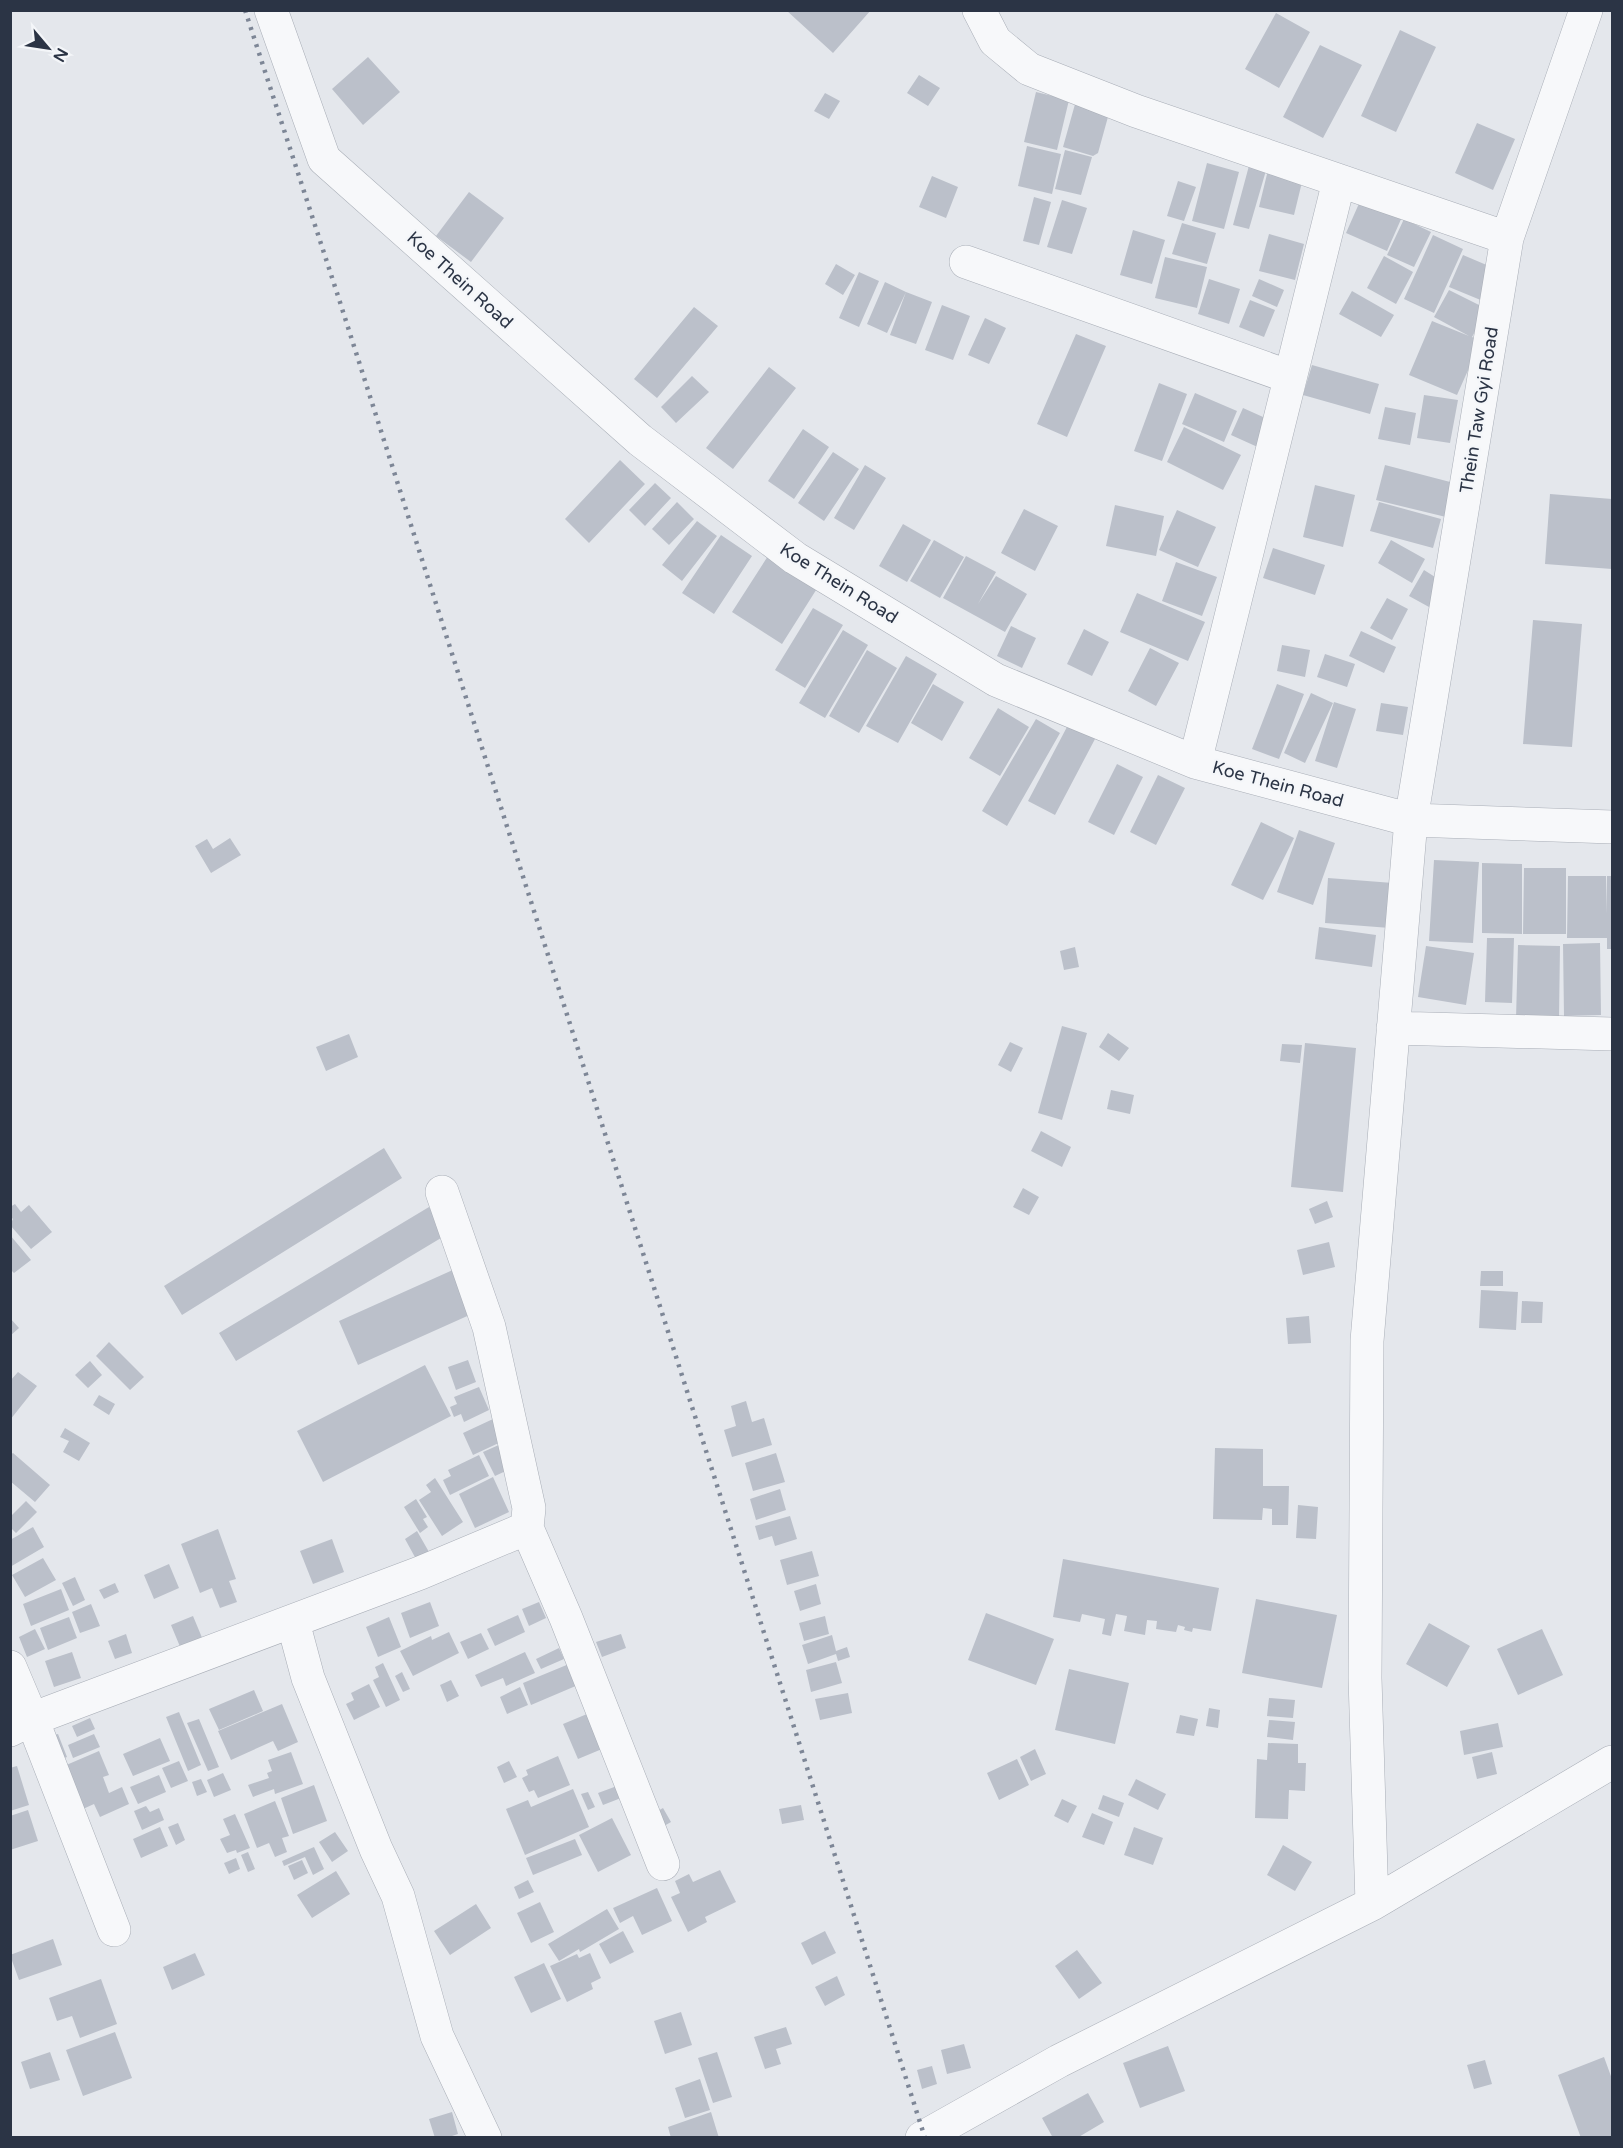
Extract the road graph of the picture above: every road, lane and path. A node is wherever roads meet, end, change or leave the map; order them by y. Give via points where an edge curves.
1 (271, 10) edge
2 (979, 10) edge
3 (1586, 10) edge
4 (1339, 180) junction
5 (1507, 238) junction
6 (966, 262) dead end
7 (1290, 377) junction
8 (1195, 762) junction
9 (1411, 820) junction
10 (1612, 827) edge
11 (1393, 1028) junction
12 (1612, 1034) edge
13 (442, 1192) dead end
14 (527, 1528) junction
15 (292, 1622) junction
16 (10, 1667) edge
17 (21, 1724) edge
18 (1612, 1762) edge
19 (663, 1864) dead end
20 (1372, 1904) junction
21 (114, 1930) dead end
22 (485, 2138) edge
23 (922, 2138) edge

1 - 8 street, Koe Thein Road via 324,159 640,440 795,558 996,680
2 - 4 street via 995,41 1029,69 1136,111
3 - 5 street, Thein Taw Gyi Road
4 - 5 street
4 - 7 street
5 - 9 street, Thein Taw Gyi Road
6 - 7 street
7 - 8 street
8 - 9 street, Koe Thein Road
9 - 10 street, Koe Thein Road
9 - 11 street, Thein Taw Gyi Road
11 - 12 street
11 - 20 street, Thein Taw Gyi Road via 1367,1341 1365,1678
13 - 14 street via 489,1327 529,1508
14 - 15 street
14 - 19 street
15 - 17 street
15 - 22 street via 308,1678 398,1896 437,2036
16 - 17 street
17 - 21 street
18 - 20 street
20 - 23 street via 1059,2061

